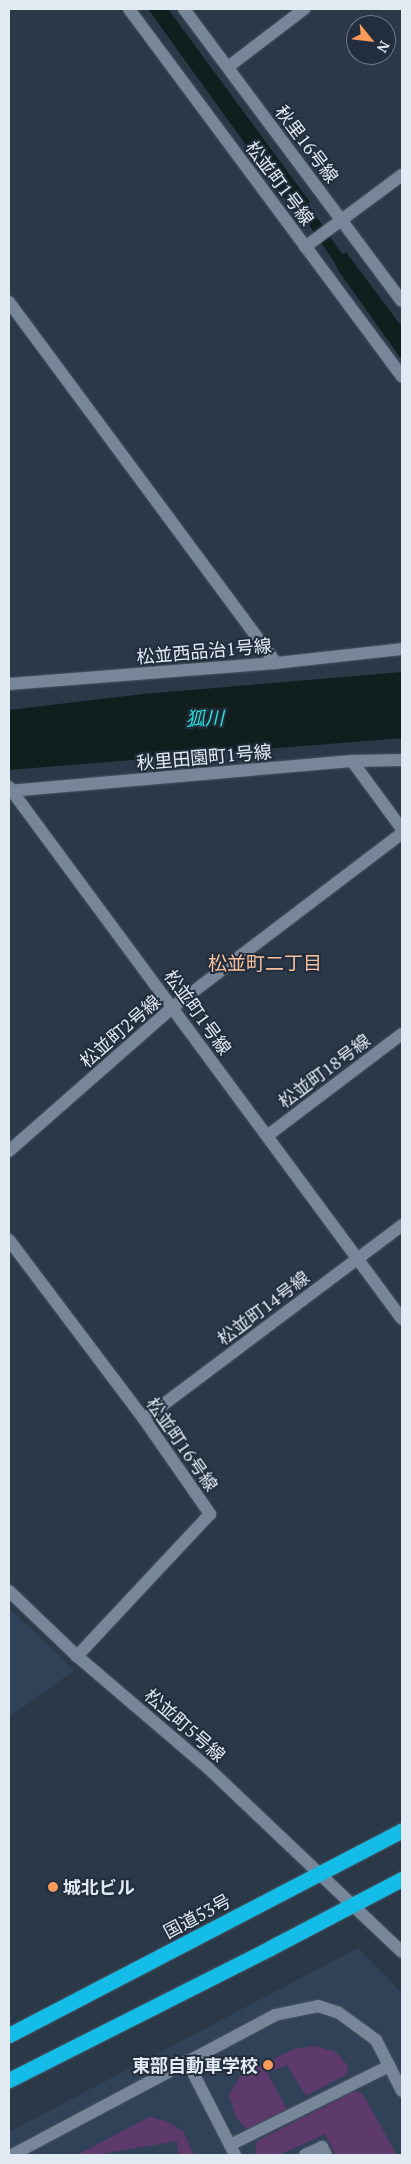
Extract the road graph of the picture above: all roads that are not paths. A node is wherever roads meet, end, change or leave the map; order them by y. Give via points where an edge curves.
1 (129, 9) edge
2 (184, 9) edge
3 (304, 9) edge
4 (228, 67) junction
5 (402, 175) edge
6 (342, 219) junction
7 (305, 246) junction
8 (402, 300) edge
9 (9, 302) edge
10 (402, 378) edge
11 (402, 648) edge
12 (276, 663) junction
13 (9, 684) edge
14 (402, 760) edge
15 (352, 761) junction
16 (10, 790) edge
17 (402, 829) edge
18 (402, 833) edge
19 (173, 1007) junction
20 (402, 1034) edge
21 (267, 1136) junction
22 (9, 1151) edge
23 (402, 1225) edge
24 (9, 1240) edge
25 (357, 1259) junction
26 (402, 1320) edge
27 (144, 1419) junction
28 (9, 1591) edge
29 (77, 1656) junction
30 (402, 1830) edge
31 (320, 1873) junction
32 (402, 1879) edge
33 (354, 1905) junction
34 (402, 1952) edge
35 (9, 2035) edge
36 (187, 2061) junction
37 (390, 2066) junction
38 (9, 2080) edge
39 (402, 2091) edge
40 (233, 2150) edge
41 (12, 2155) edge
42 (305, 2155) edge
43 (326, 2155) edge

1 - 7 street, 松並町1号線
2 - 4 street, 秋里16号線
3 - 4 street
4 - 6 street, 秋里16号線
5 - 6 street
6 - 7 street
6 - 8 street, 秋里16号線
7 - 10 street, 松並町1号線
9 - 12 street
11 - 12 street, 松並西品治1号線
12 - 13 street, 松並西品治1号線
14 - 15 street, 秋里田園町1号線
15 - 16 street, 秋里田園町1号線
15 - 17 street
16 - 19 street, 松並町1号線
18 - 19 street, 松並町2号線
19 - 21 street, 松並町1号線
19 - 22 street, 松並町2号線
20 - 21 street, 松並町18号線
21 - 25 street, 松並町1号線
23 - 25 street, 松並町14号線
24 - 27 street, 松並町16号線
25 - 26 street, 松並町1号線
25 - 27 street, 松並町14号線
27 - 29 street, 松並町16号線 via 210,1514
28 - 29 street, 松並町5号線
29 - 31 street, 松並町5号線 via 208,1768
30 - 31 highway, 国道53号
31 - 33 street, 松並町5号線
31 - 35 highway, 国道53号
32 - 33 highway
33 - 34 street, 松並町5号線
33 - 38 highway
36 - 37 street via 275,2015 318,2006 339,2014 376,2040
36 - 40 street
36 - 41 street
37 - 39 street
37 - 40 street
42 - 43 street via 322,2147

